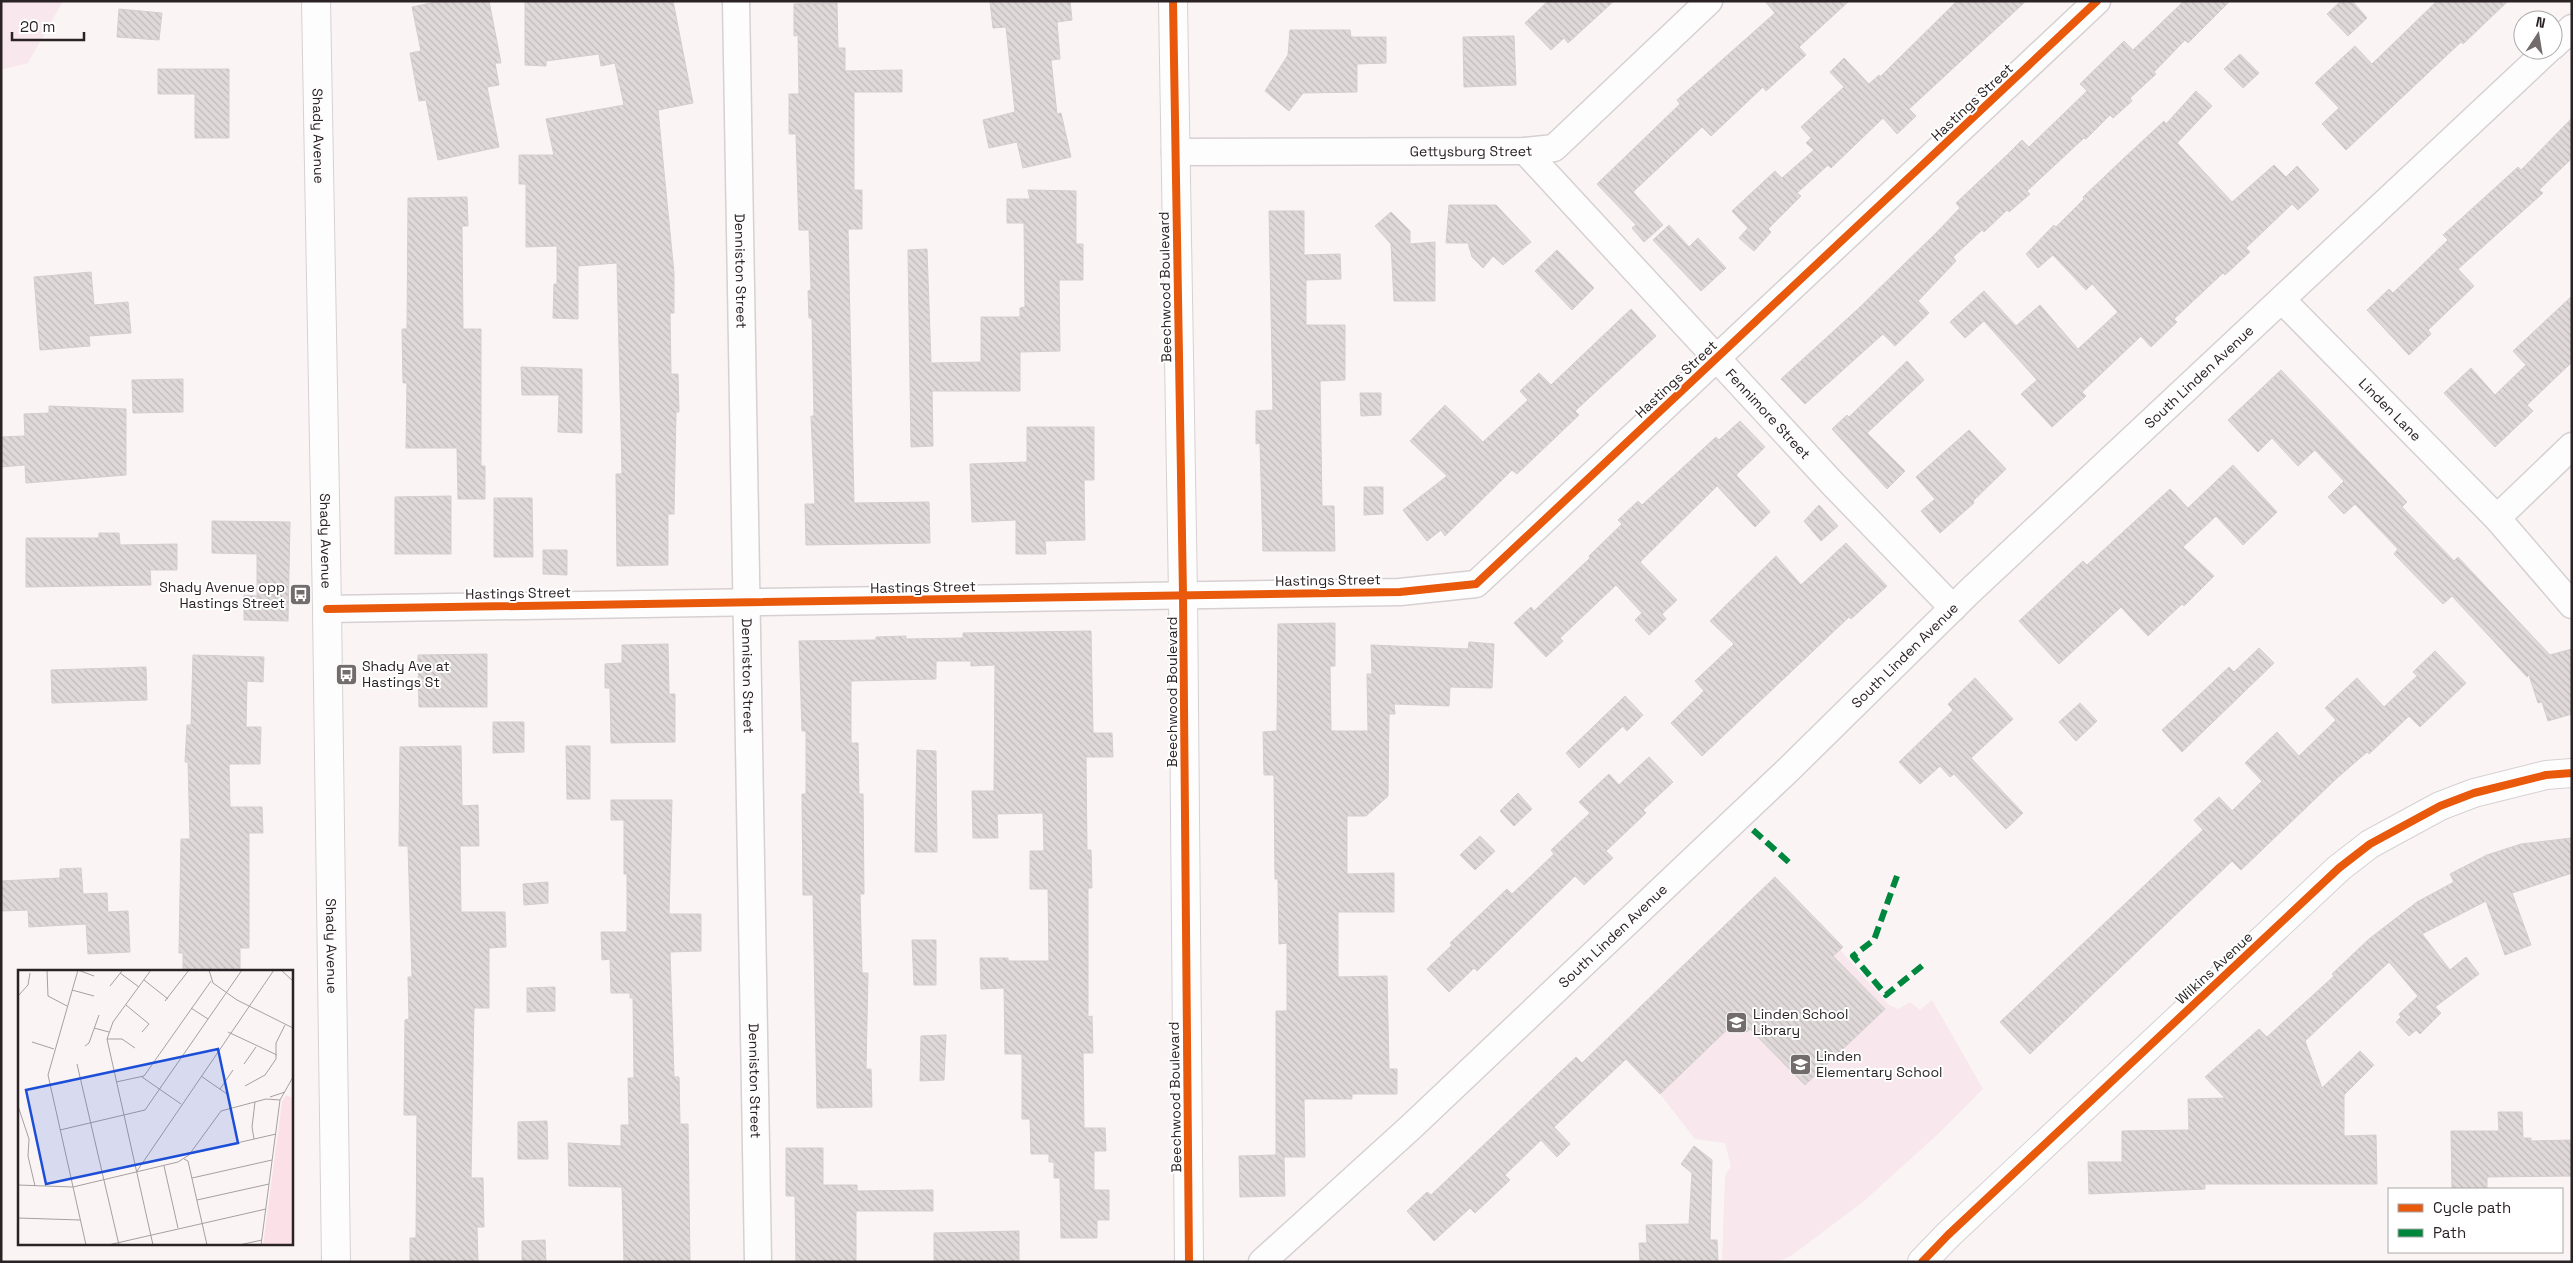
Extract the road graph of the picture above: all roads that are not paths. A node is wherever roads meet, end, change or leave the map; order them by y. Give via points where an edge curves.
1 (316, 1) edge
2 (736, 1) edge
3 (1173, 1) edge
4 (1709, 1) edge
5 (2097, 1) edge
6 (2537, 60) edge
7 (1524, 151) junction
8 (1175, 152) junction
9 (2282, 300) junction
10 (1716, 359) junction
11 (2572, 446) edge
12 (2497, 518) junction
13 (1183, 594) junction
14 (748, 603) junction
15 (2572, 605) edge
16 (1953, 608) junction
17 (327, 609) junction
18 (2572, 773) edge
19 (336, 1262) edge
20 (758, 1262) edge
21 (1189, 1262) edge
22 (1262, 1262) edge
23 (1922, 1262) edge

1 - 17 main road, Shady Avenue
2 - 14 street, Denniston Street
3 - 8 main road, Beechwood Boulevard
4 - 7 street, Gettysburg Street via 1554,148
5 - 10 street, Hastings Street
6 - 9 street, South Linden Avenue
7 - 8 street, Gettysburg Street
7 - 10 street, Fennimore Street
8 - 13 main road, Beechwood Boulevard
9 - 12 street, Linden Lane
9 - 16 street, South Linden Avenue
10 - 13 street, Hastings Street via 1476,584 1400,592
10 - 16 street, Fennimore Street
11 - 12 street
12 - 15 street, Linden Lane
13 - 14 street, Hastings Street
13 - 21 main road, Beechwood Boulevard
14 - 17 street, Hastings Street
14 - 20 street, Denniston Street
16 - 22 street, South Linden Avenue via 1411,1127
17 - 19 main road, Shady Avenue
18 - 23 main road, Wilkins Avenue via 2546,774 2474,793 2440,806 2370,844 2282,921

